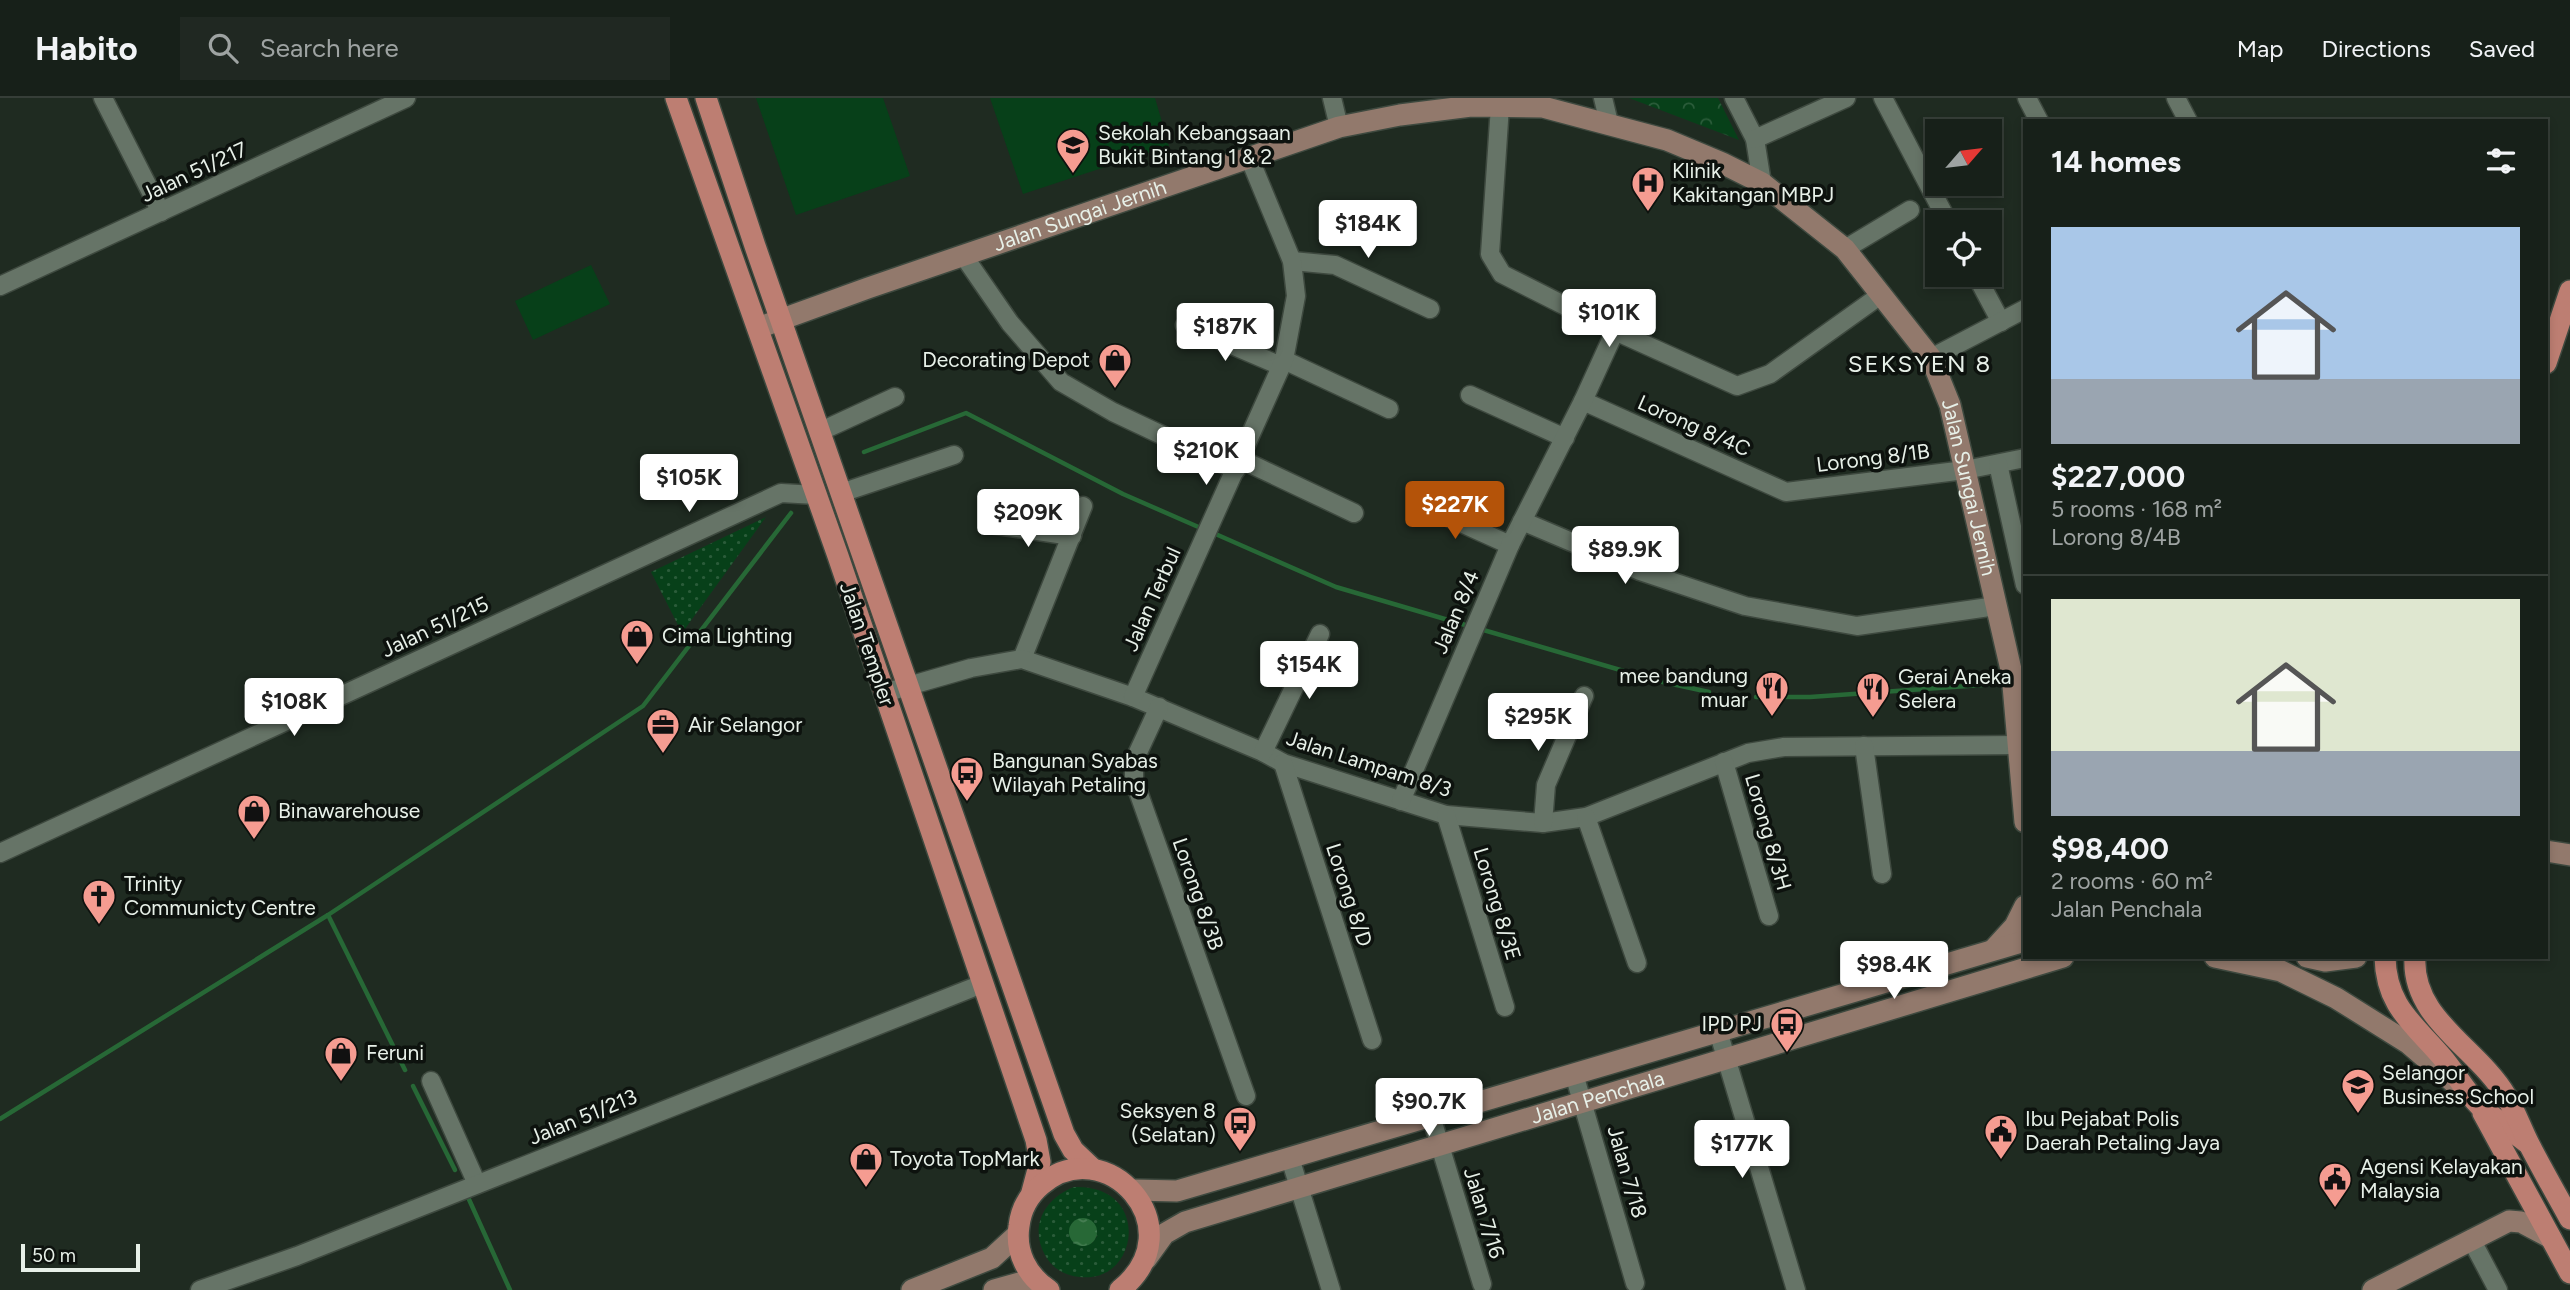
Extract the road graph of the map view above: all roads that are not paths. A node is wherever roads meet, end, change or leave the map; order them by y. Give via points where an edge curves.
1 (103, 98) edge
2 (407, 98) edge
3 (676, 98) edge
4 (706, 98) edge
5 (1332, 98) edge
6 (1603, 98) edge
7 (1734, 98) edge
8 (1846, 98) edge
9 (1883, 98) edge
10 (2027, 98) edge
11 (2176, 98) edge
12 (1470, 102) edge
13 (1500, 106) junction
14 (2038, 119) edge
15 (2187, 119) edge
16 (1609, 123) junction
17 (1339, 127) junction
18 (1755, 139) junction
19 (1249, 157) junction
20 (1762, 183) junction
21 (1910, 210) dead end
22 (1942, 210) edge
23 (161, 212) junction
24 (1845, 249) junction
25 (963, 256) junction
26 (1292, 261) junction
27 (0, 286) edge
28 (1982, 287) edge
29 (2569, 293) edge
30 (1882, 294) junction
31 (1430, 309) dead end
32 (2023, 310) edge
33 (781, 320) junction
34 (2001, 322) junction
35 (1185, 325) dead end
36 (758, 328) junction
37 (1615, 331) junction
38 (2562, 335) edge
39 (1931, 358) junction
40 (2548, 360) edge
41 (1283, 363) junction
42 (1469, 395) dead end
43 (895, 397) dead end
44 (1583, 401) junction
45 (1389, 409) dead end
46 (819, 432) junction
47 (1565, 438) junction
48 (954, 455) dead end
49 (2023, 458) edge
50 (1238, 464) junction
51 (1998, 464) junction
52 (1965, 470) junction
53 (1786, 492) joint
54 (841, 493) junction
55 (816, 495) junction
56 (1417, 503) dead end
57 (1083, 506) dead end
58 (1354, 513) dead end
59 (1522, 522) junction
60 (990, 524) dead end
61 (1072, 536) junction
62 (1510, 545) junction
63 (2023, 576) edge
64 (1996, 606) junction
65 (1320, 634) dead end
66 (1022, 659) junction
67 (908, 685) junction
68 (884, 693) junction
69 (1584, 696) dead end
70 (1133, 697) junction
71 (1158, 707) junction
72 (2020, 716) edge
73 (2018, 745) junction
74 (1864, 746) junction
75 (1263, 752) junction
76 (1724, 762) junction
77 (1283, 763) junction
78 (2023, 800) edge
79 (1401, 801) junction
80 (1446, 814) junction
81 (1586, 817) junction
82 (1543, 823) junction
83 (2548, 851) edge
84 (0, 853) edge
85 (2570, 855) edge
86 (1882, 874) dead end
87 (2023, 909) edge
88 (1769, 916) dead end
89 (2023, 942) edge
90 (1993, 950) junction
91 (2224, 959) edge
92 (2316, 959) edge
93 (2340, 959) edge
94 (2385, 959) edge
95 (2415, 959) edge
96 (2036, 961) edge
97 (1637, 963) dead end
98 (982, 984) junction
99 (1505, 1007) dead end
100 (1717, 1031) junction
101 (1372, 1040) dead end
102 (1726, 1058) junction
103 (1574, 1074) junction
104 (431, 1081) dead end
105 (1246, 1096) dead end
106 (1583, 1101) junction
107 (2479, 1105) junction
108 (1431, 1116) junction
109 (1439, 1145) junction
110 (2530, 1145) junction
111 (1290, 1158) junction
112 (1093, 1169) junction
113 (477, 1184) junction
114 (1299, 1187) junction
115 (1133, 1191) junction
116 (1032, 1192) junction
117 (2570, 1219) edge
118 (1017, 1236) junction
119 (2551, 1238) junction
120 (2471, 1239) junction
121 (1146, 1259) junction
122 (2570, 1273) edge
123 (1635, 1283) dead end
124 (1482, 1284) dead end
125 (1130, 1286) edge
126 (1046, 1288) edge
127 (200, 1290) edge
128 (912, 1290) edge
129 (994, 1290) edge
130 (1331, 1290) edge
131 (1796, 1290) edge
132 (2373, 1290) edge
133 (2498, 1290) edge

1 - 23 street
2 - 23 street, Jalan 51/217
3 - 36 main road, Jalan Templer
4 - 33 main road, Jalan Templer
5 - 17 street
6 - 16 street
7 - 18 street
8 - 18 street
9 - 22 street
10 - 14 street
11 - 15 street
12 - 13 main road, Jalan Sungai Jernih
12 - 17 main road, Jalan Sungai Jernih
13 - 16 main road, Jalan Sungai Jernih via 1543,107
13 - 37 street via 1490,254 1502,274
16 - 20 main road, Jalan Sungai Jernih via 1667,140
17 - 19 main road, Jalan Sungai Jernih
18 - 20 street
19 - 25 main road, Jalan Sungai Jernih
19 - 26 street, Jalan Terbul
20 - 24 main road, Jalan Sungai Jernih
21 - 24 street
23 - 27 street, Jalan 51/217
24 - 30 main road, Jalan Sungai Jernih
25 - 33 main road, Jalan Sungai Jernih
25 - 50 street via 1010,323 1060,382 1113,412
26 - 31 street via 1335,265
26 - 41 street, Jalan Terbul via 1296,296
28 - 34 street
29 - 38 main road
30 - 37 street via 1770,374 1737,386
30 - 39 main road, Jalan Sungai Jernih
32 - 34 street
33 - 36 main road, Jalan Sungai Jernih
33 - 46 main road, Jalan Templer
34 - 39 street
35 - 41 street
36 - 55 main road, Jalan Templer
37 - 44 street, Jalan 8/4
38 - 40 main road
39 - 52 main road, Jalan Sungai Jernih via 1950,405
41 - 45 street
41 - 50 street, Jalan Terbul
42 - 47 street
43 - 46 street
44 - 47 street, Jalan 8/4
44 - 53 street, Lorong 8/4C
46 - 54 main road, Jalan Templer
47 - 59 street, Jalan 8/4
48 - 54 street
49 - 51 street, Lorong 8/1B
50 - 58 street
50 - 70 street, Jalan Terbul
51 - 52 street, Lorong 8/1B
51 - 63 street
52 - 53 street, Lorong 8/1B
52 - 64 main road, Jalan Sungai Jernih
54 - 67 main road, Jalan Templer
55 - 68 main road, Jalan Templer
55 - 84 street, Jalan 51/215 via 781,493
56 - 62 street
57 - 61 street
59 - 62 street, Jalan 8/4
59 - 64 street via 1640,571 1745,606 1857,626
60 - 61 street
61 - 66 street
62 - 79 street, Jalan 8/4
64 - 72 main road, Jalan Sungai Jernih
65 - 75 street
66 - 67 street, Jalan Lampam 8/3
66 - 70 street, Jalan Lampam 8/3
67 - 68 street, Jalan Lampam 8/3
67 - 112 main road, Jalan Templer via 1064,1134
68 - 98 main road, Jalan Templer
69 - 82 street via 1546,785
70 - 71 street, Jalan Lampam 8/3
71 - 75 street, Jalan Lampam 8/3
71 - 105 street, Lorong 8/3B via 1134,761 1134,780
72 - 73 main road, Jalan Sungai Jernih
73 - 74 street, Jalan Lampam 8/3
73 - 78 main road, Jalan Sungai Jernih
74 - 76 street, Jalan Lampam 8/3 via 1784,747
74 - 86 street
75 - 77 street, Jalan Lampam 8/3
76 - 81 street, Jalan Lampam 8/3
76 - 88 street, Lorong 8/3H
77 - 79 street, Jalan Lampam 8/3
77 - 101 street, Lorong 8/D
79 - 80 street, Jalan Lampam 8/3
80 - 82 street, Jalan Lampam 8/3
80 - 99 street, Lorong 8/3E
81 - 82 street, Jalan Lampam 8/3
81 - 97 street
83 - 85 main road
87 - 90 main road via 2015,926
89 - 90 main road, Jalan Penchala
90 - 100 main road, Jalan Penchala
91 - 107 main road via 2281,971 2336,998 2408,1043
92 - 93 main road
94 - 107 main road via 2394,1002
95 - 110 main road via 2415,977 2423,998 2499,1085
96 - 102 main road, Jalan Penchala
98 - 113 street, Jalan 51/213
98 - 116 main road, Jalan Templer via 1036,1140 1040,1162
100 - 102 street
100 - 103 main road, Jalan Penchala
102 - 106 main road, Jalan Penchala
102 - 131 street
103 - 106 street, Jalan 7/18
103 - 108 main road, Jalan Penchala
104 - 113 street
106 - 109 main road, Jalan Penchala
106 - 123 street, Jalan 7/18
107 - 110 main road
107 - 119 main road
108 - 109 street, Jalan 7/16
108 - 111 main road, Jalan Penchala
109 - 114 main road, Jalan Penchala
109 - 124 street, Jalan 7/16
110 - 117 main road
111 - 114 street
111 - 115 main road, Jalan Penchala via 1177,1191
112 - 115 main road via 1115,1176
112 - 116 main road via 1069,1170
113 - 127 street, Jalan 51/213
114 - 121 main road, Jalan Penchala via 1185,1222 1164,1234
114 - 130 street
115 - 121 main road via 1147,1213
116 - 118 main road, Jalan Templer via 1021,1213
118 - 126 main road via 1032,1276
118 - 128 main road via 992,1258
119 - 120 main road via 2521,1222 2509,1221
119 - 122 main road
120 - 132 main road
120 - 133 street
121 - 125 main road
126 - 129 main road via 1023,1282

